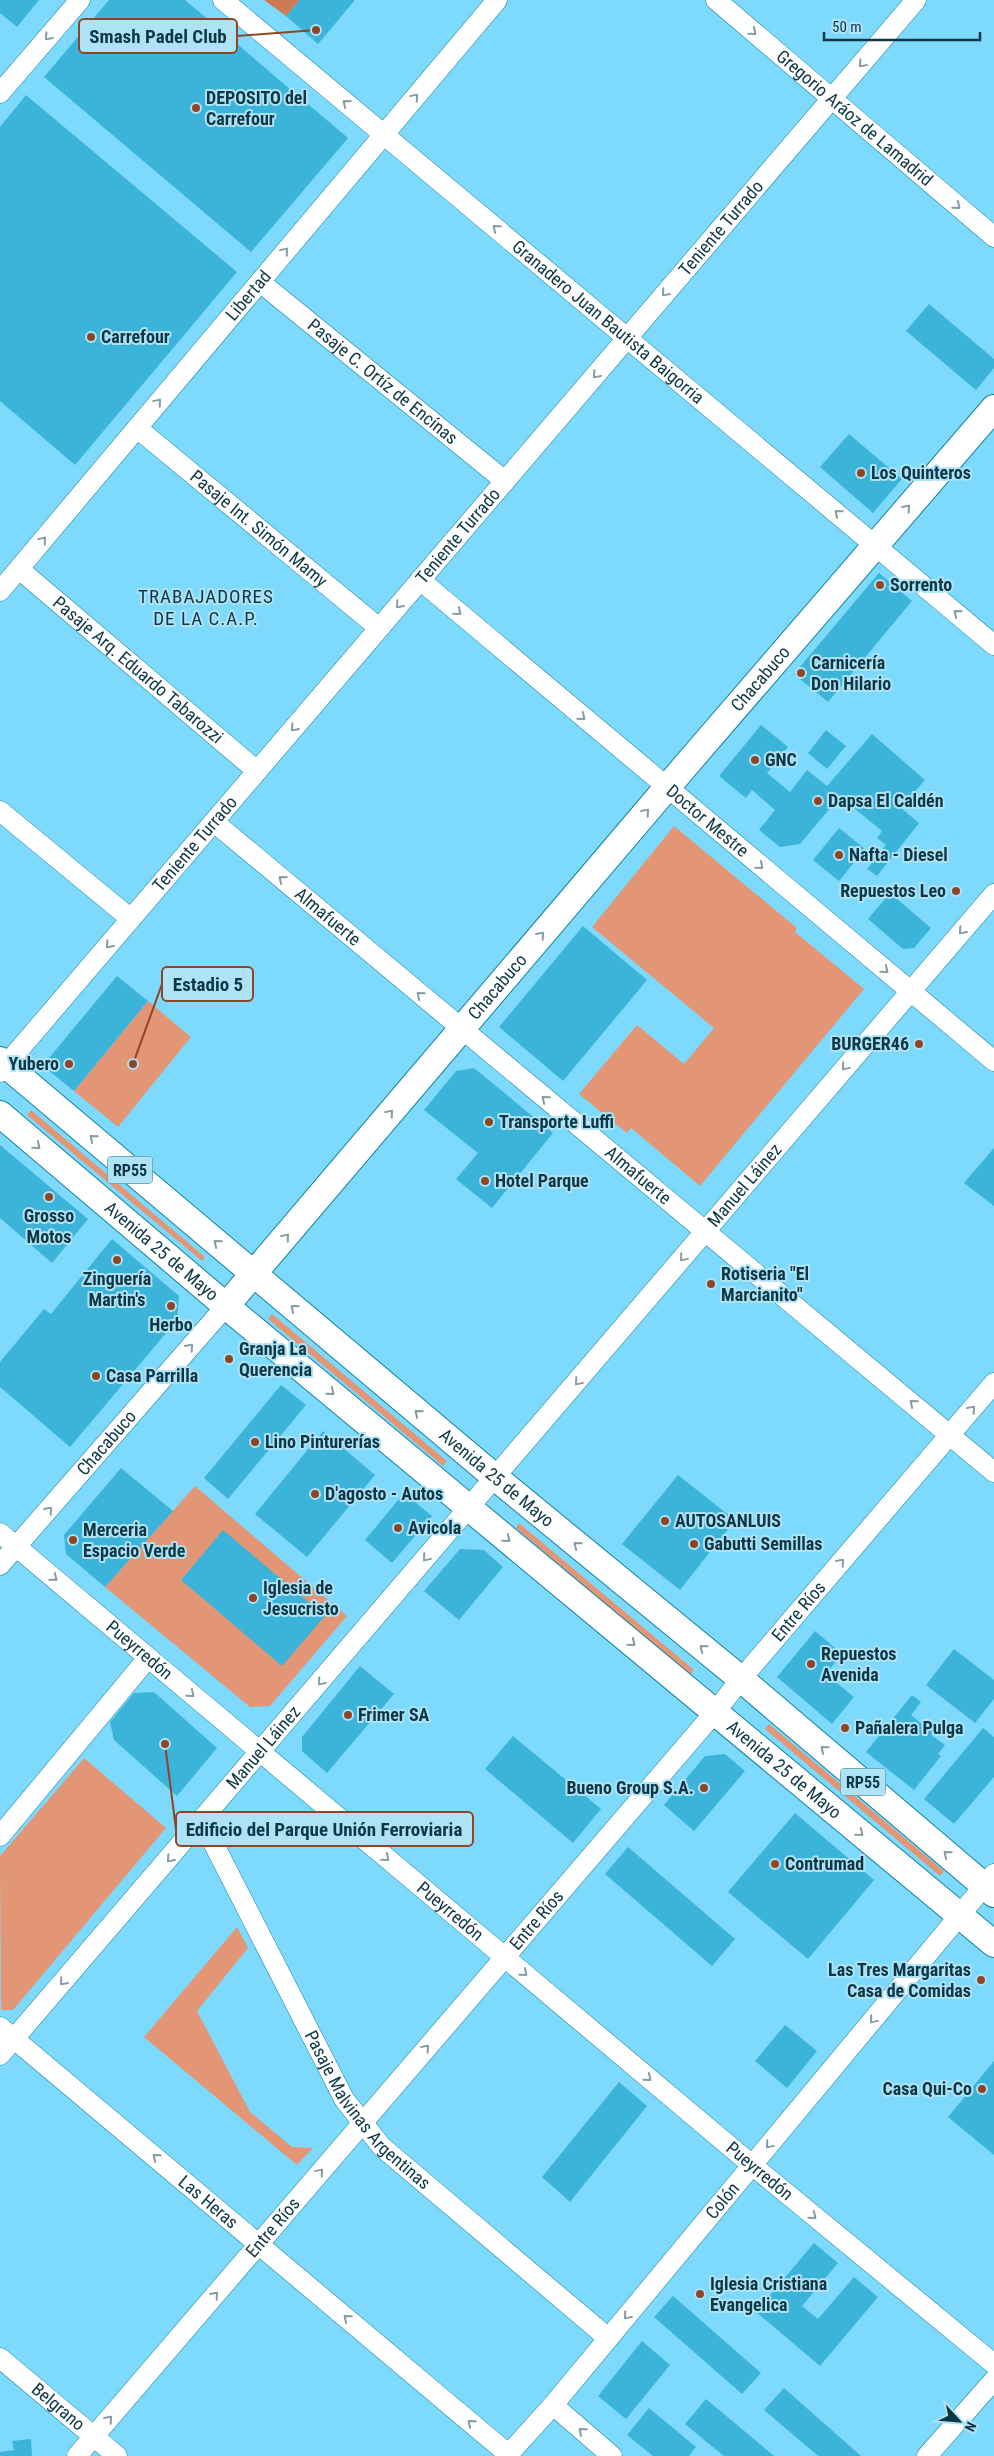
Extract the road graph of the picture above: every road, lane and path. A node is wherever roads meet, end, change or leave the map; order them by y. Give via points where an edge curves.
1 (80, 0) edge
2 (223, 0) edge
3 (497, 0) edge
4 (716, 0) edge
5 (916, 0) edge
6 (0, 93) edge
7 (831, 100) junction
8 (384, 134) junction
9 (994, 237) edge
10 (260, 282) junction
11 (628, 338) junction
12 (994, 408) edge
13 (137, 428) junction
14 (505, 481) junction
15 (875, 544) junction
16 (19, 569) junction
17 (420, 580) junction
18 (0, 591) edge
19 (379, 628) junction
20 (994, 645) edge
21 (257, 771) junction
22 (666, 788) junction
23 (0, 810) edge
24 (214, 822) junction
25 (994, 894) edge
26 (131, 919) junction
27 (910, 990) junction
28 (461, 1029) junction
29 (994, 1061) edge
30 (2, 1066) edge
31 (0, 1114) edge
32 (705, 1232) junction
33 (255, 1274) junction
34 (226, 1306) junction
35 (994, 1383) edge
36 (950, 1434) junction
37 (994, 1472) edge
38 (496, 1478) junction
39 (469, 1508) junction
40 (0, 1533) edge
41 (17, 1546) junction
42 (0, 1565) edge
43 (148, 1658) junction
44 (741, 1679) junction
45 (715, 1712) junction
46 (260, 1753) junction
47 (202, 1822) junction
48 (0, 1836) edge
49 (991, 1885) edge
50 (960, 1915) junction
51 (994, 1944) edge
52 (505, 1957) junction
53 (7, 2033) edge
54 (0, 2055) edge
55 (361, 2123) junction
56 (752, 2165) junction
57 (260, 2243) junction
58 (608, 2338) junction
59 (0, 2358) edge
60 (994, 2364) edge
61 (994, 2380) edge
62 (553, 2405) junction
63 (94, 2436) junction
64 (508, 2455) edge
65 (77, 2456) edge
66 (118, 2456) edge
67 (612, 2456) edge
68 (927, 2456) edge

1 -> 6 street
8 -> 2 street, Granadero Juan Bautista Baigorria
8 -> 3 street, Libertad
4 -> 7 street, Gregorio Aráoz de Lamadrid
5 -> 7 street, Teniente Turrado
7 -> 9 street, Gregorio Aráoz de Lamadrid
7 -> 11 street, Teniente Turrado
10 -> 8 street, Libertad
11 -> 8 street, Granadero Juan Bautista Baigorria
13 -> 10 street, Libertad
10 - 14 street, Pasaje C. Ortíz de Encínas
11 -> 14 street, Teniente Turrado
15 -> 11 street, Granadero Juan Bautista Baigorria
15 -> 12 main road, Chacabuco
16 -> 13 street, Libertad
13 - 19 street, Pasaje Int. Simón Mamy
14 - 17 street, Teniente Turrado
20 -> 15 street, Granadero Juan Bautista Baigorria
15 - 22 main road, Chacabuco
16 - 18 street, Libertad
16 - 21 street, Pasaje Arq. Eduardo Tabarozzi
17 -> 19 street, Teniente Turrado
17 -> 22 street, Doctor Mestre
19 -> 21 street, Teniente Turrado
21 - 24 street, Teniente Turrado
22 -> 27 street, Doctor Mestre
28 -> 22 main road, Chacabuco
23 - 26 street
24 - 26 street, Teniente Turrado
28 -> 24 street, Almafuerte
25 -> 27 street, Manuel Láinez
26 -> 30 street, Teniente Turrado
27 - 29 street, Doctor Mestre
27 -> 32 street, Manuel Láinez
32 -> 28 street, Almafuerte
33 -> 28 main road, Chacabuco
33 -> 30 main road, Avenida 25 de Mayo / RP55
31 -> 34 main road, Avenida 25 de Mayo / RP55
36 -> 32 street, Almafuerte
32 -> 38 street, Manuel Láinez
33 - 34 main road, Chacabuco
38 -> 33 main road, Avenida 25 de Mayo / RP55
34 -> 39 main road, Avenida 25 de Mayo / RP55
41 -> 34 street, Chacabuco
36 -> 35 street, Entre Ríos
36 - 37 street, Almafuerte
44 -> 36 street, Entre Ríos
38 - 39 street, Manuel Láinez
44 -> 38 main road, Avenida 25 de Mayo / RP55
39 -> 45 main road, Avenida 25 de Mayo / RP55
39 -> 46 street, Manuel Láinez
40 - 41 street, Pueyrredón
41 - 42 street, Chacabuco
41 -> 43 street, Pueyrredón
43 -> 46 street, Pueyrredón
43 - 48 street
44 - 45 street, Entre Ríos
49 -> 44 main road, Avenida 25 de Mayo / RP55
45 -> 50 main road, Avenida 25 de Mayo / RP55
45 - 52 street, Entre Ríos
46 - 47 street, Manuel Láinez
46 -> 52 street, Pueyrredón
47 -> 53 street, Manuel Láinez
47 - 55 street, Pasaje Malvinas Argentinas via 344,2099
49 - 50 street, Colón
50 - 51 main road, Avenida 25 de Mayo / RP55
50 -> 56 street, Colón
55 -> 52 street, Entre Ríos
52 -> 56 street, Pueyrredón
53 - 54 street, Manuel Láinez
57 -> 53 street, Las Heras
57 -> 55 street, Entre Ríos
55 - 58 street, Pasaje Malvinas Argentinas via 382,2147
56 -> 58 street, Colón
56 -> 60 street, Pueyrredón
63 -> 57 street, Entre Ríos
64 -> 57 street, Las Heras
58 - 62 street, Colón
59 - 63 street, Belgrano
61 - 68 street
62 - 64 street, Colón
67 -> 62 street
63 - 65 street, Entre Ríos
63 - 66 street, Belgrano

